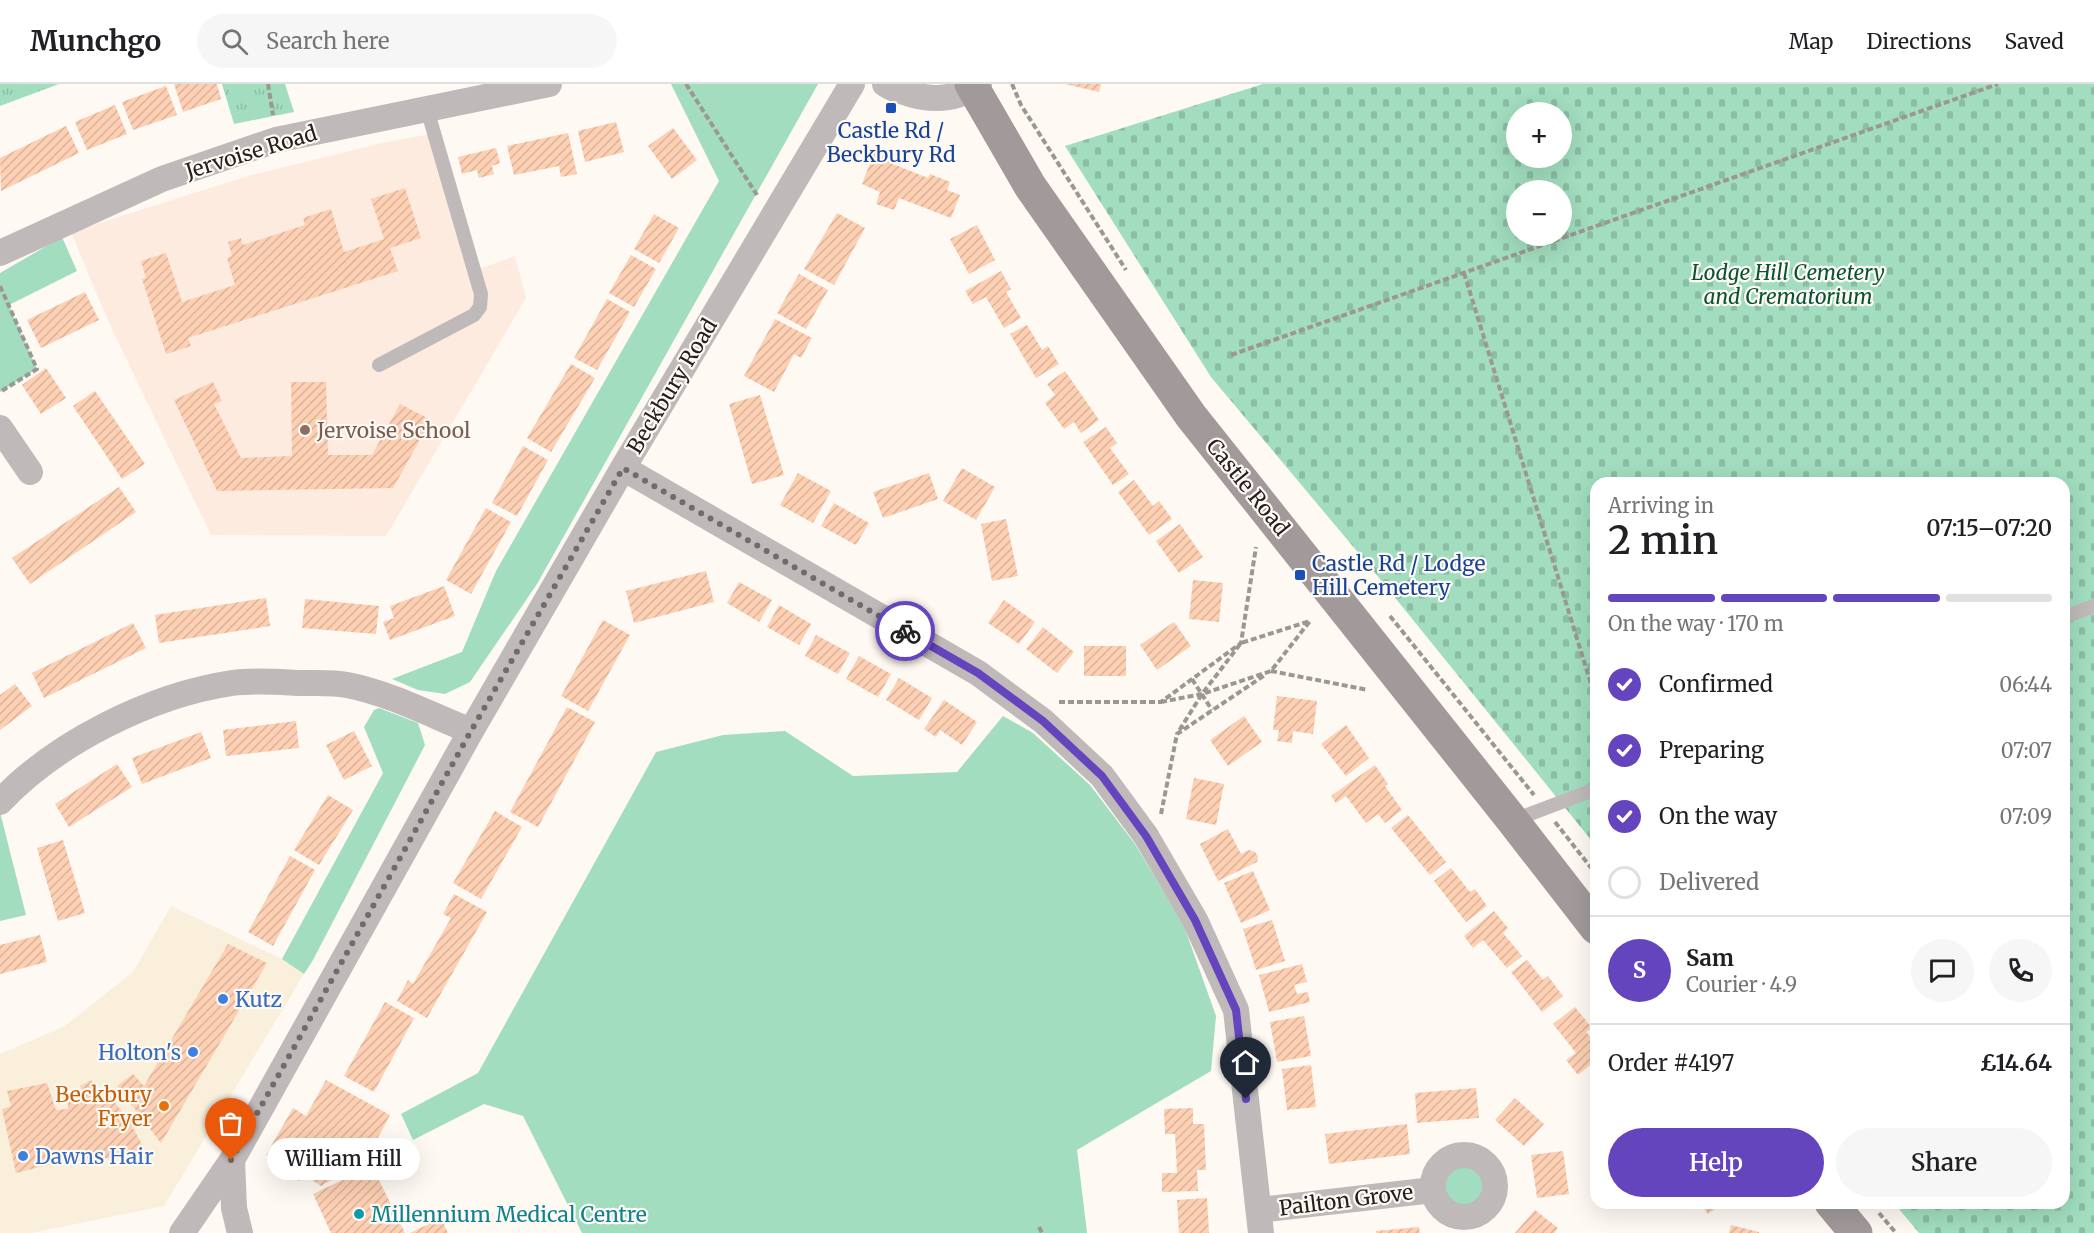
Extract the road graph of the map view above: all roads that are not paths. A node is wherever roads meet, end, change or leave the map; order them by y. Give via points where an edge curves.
1 (549, 84) edge
2 (852, 84) edge
3 (885, 84) edge
4 (975, 85) edge
5 (427, 109) junction
6 (0, 253) edge
7 (379, 365) dead end
8 (0, 428) edge
9 (623, 468) junction
10 (30, 472) dead end
11 (2094, 606) edge
12 (2070, 615) edge
13 (471, 731) junction
14 (1590, 791) edge
15 (0, 802) edge
16 (1513, 821) junction
17 (1590, 920) edge
18 (231, 1160) junction
19 (1433, 1190) dead end
20 (1842, 1209) edge
21 (1260, 1221) edge
22 (1867, 1222) edge
23 (182, 1233) edge
24 (240, 1233) edge

1 - 5 street, Jervoise Road
2 - 9 street, Beckbury Road
3 - 4 street via 927,99 957,96
4 - 16 street, Castle Road via 1030,186 1191,416
5 - 6 street, Jervoise Road via 276,140 162,179
5 - 7 lane via 481,294 480,307 474,315
8 - 10 street
9 - 13 street, Beckbury Road
9 - 21 street via 978,673 1043,721 1102,776 1146,836 1195,920 1236,1010
11 - 12 lane
13 - 15 street via 370,690 344,684 231,684 158,701 119,719 54,755
13 - 18 street, Beckbury Road
14 - 16 lane
16 - 17 street, Castle Road
18 - 23 street, Beckbury Road
18 - 24 street
19 - 21 street, Pailton Grove
20 - 22 street

